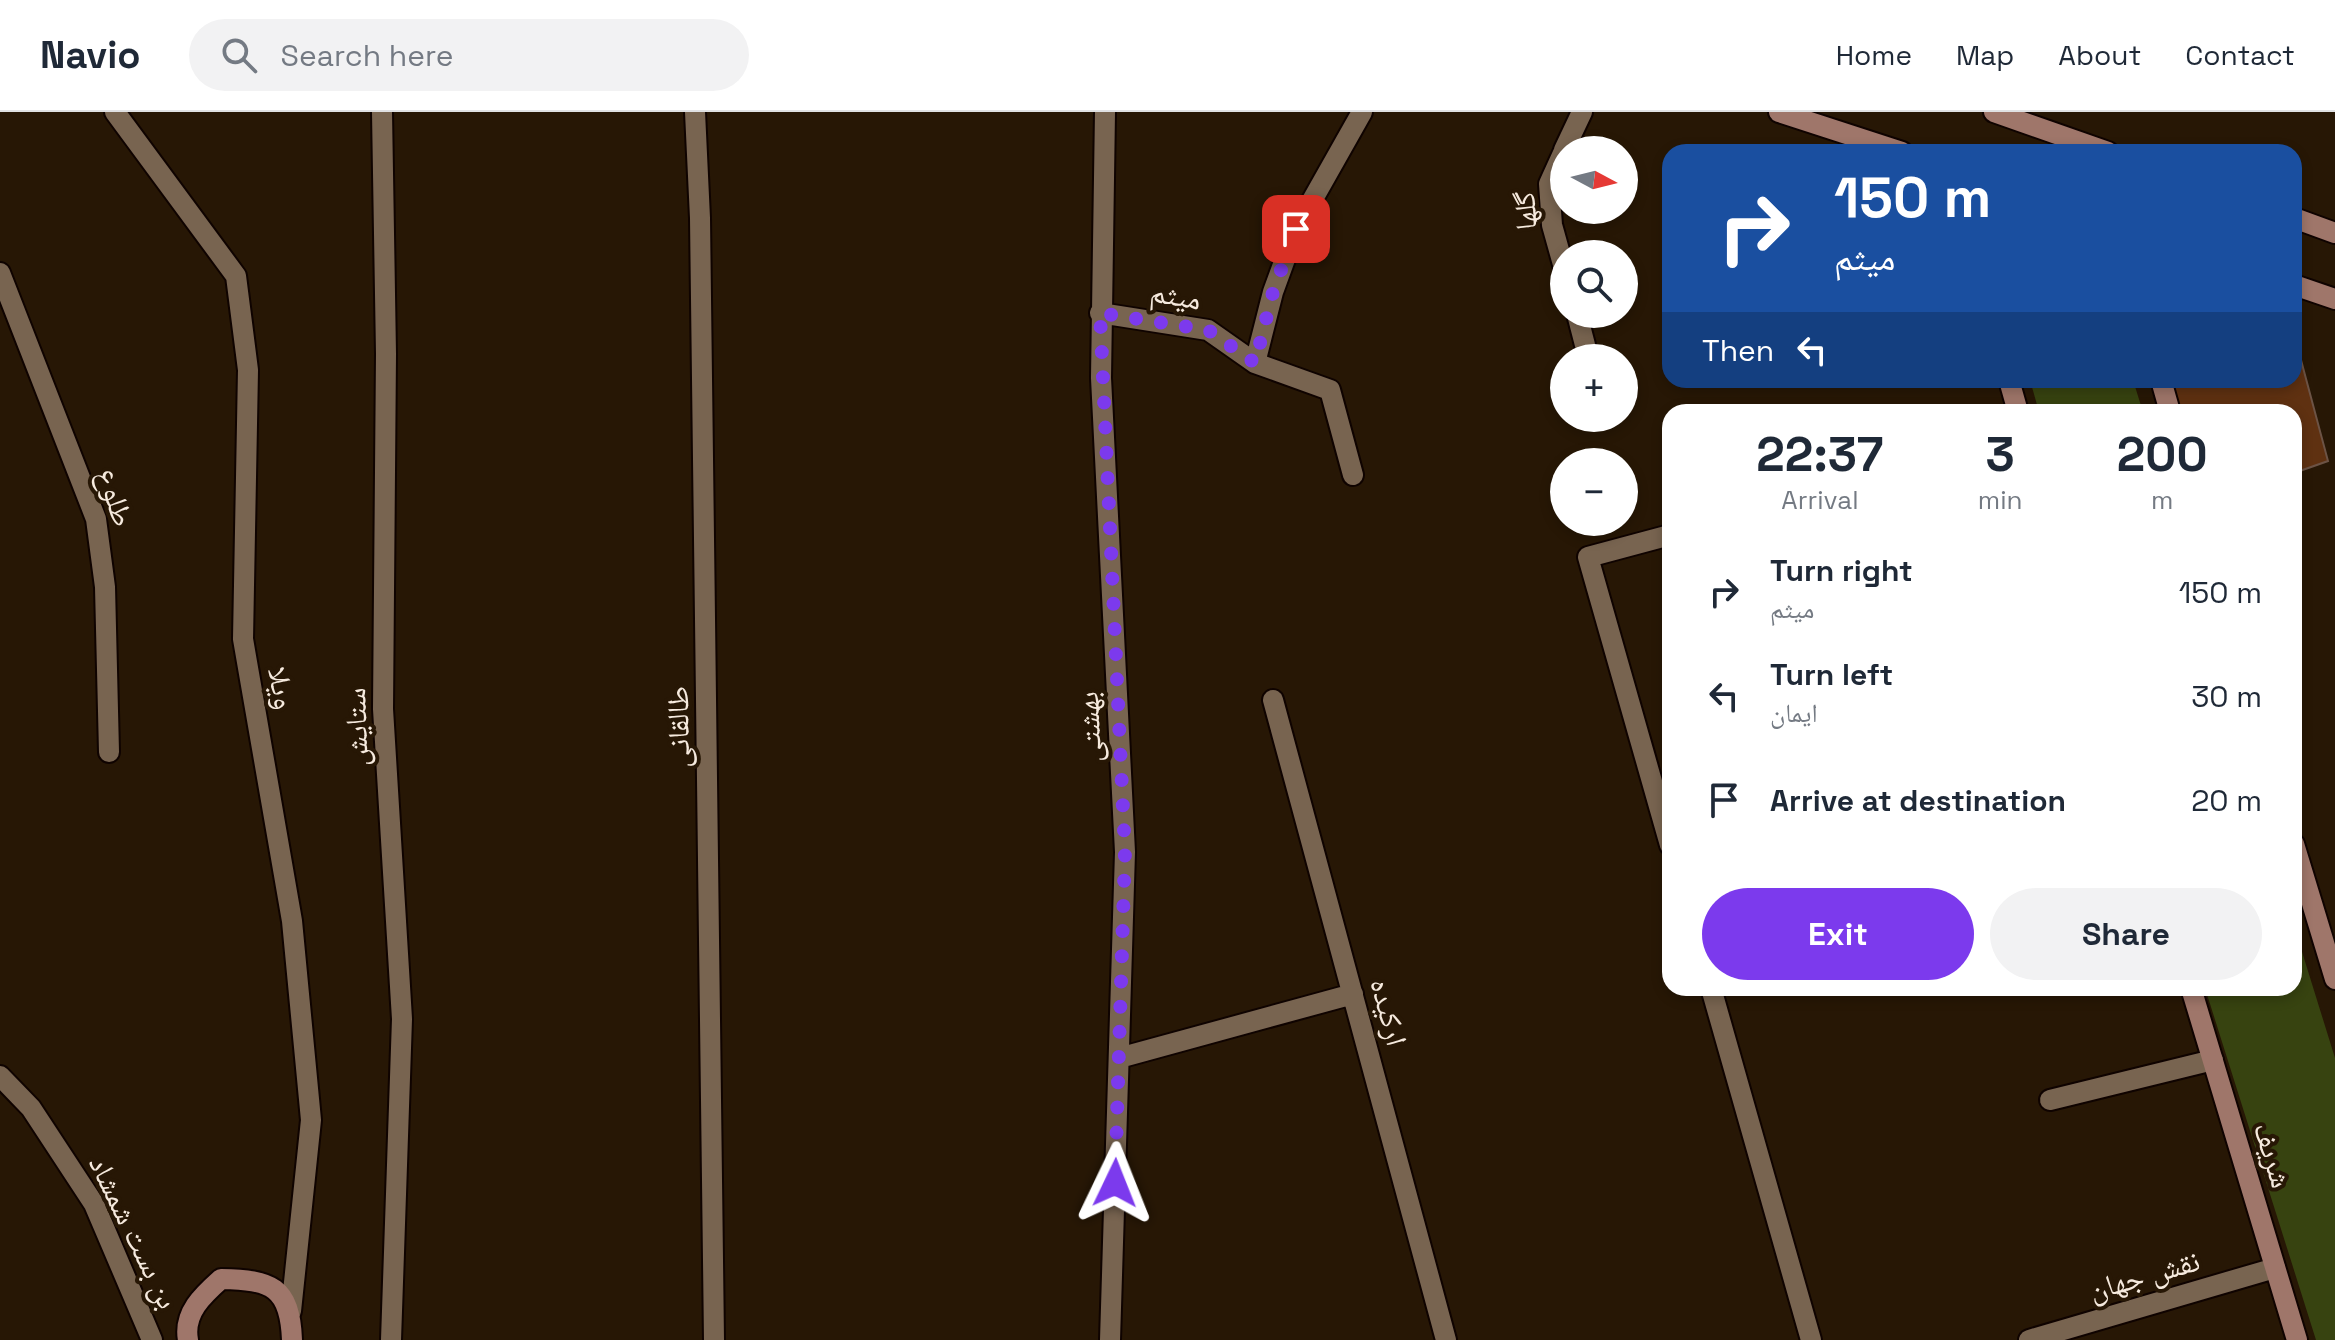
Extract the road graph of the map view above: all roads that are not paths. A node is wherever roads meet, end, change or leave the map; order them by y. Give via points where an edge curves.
1 (115, 112) edge
2 (382, 112) edge
3 (695, 112) edge
4 (1105, 112) edge
5 (1362, 112) edge
6 (1582, 112) edge
7 (1779, 112) edge
8 (2002, 113) edge
9 (1571, 136) edge
10 (1877, 144) edge
11 (2086, 144) edge
12 (2302, 221) edge
13 (2335, 233) edge
14 (0, 273) edge
15 (2302, 288) edge
16 (2335, 299) edge
17 (1100, 313) junction
18 (1255, 363) junction
19 (1353, 475) dead end
20 (1662, 537) edge
21 (1273, 700) dead end
22 (109, 752) dead end
23 (1662, 817) edge
24 (2302, 870) edge
25 (2335, 979) edge
26 (1353, 994) junction
27 (1713, 996) edge
28 (2193, 996) edge
29 (1119, 1058) junction
30 (2213, 1060) junction
31 (0, 1076) edge
32 (2050, 1100) dead end
33 (2275, 1268) junction
34 (291, 1311) junction
35 (152, 1340) edge
36 (188, 1340) edge
37 (292, 1340) edge
38 (391, 1340) edge
39 (714, 1340) edge
40 (1110, 1340) edge
41 (1446, 1340) edge
42 (1811, 1340) edge
43 (2029, 1340) edge
44 (2297, 1340) edge

1 - 34 street, ویلا via 236,276 248,370 243,639 292,921 311,1120
2 - 38 street, ستایش via 383,709 402,1019
3 - 39 street, طالقانی
4 - 17 street, بهشتی
5 - 18 street via 1296,229
6 - 9 street, گلها
7 - 10 street
8 - 11 street
12 - 13 street
14 - 22 street, طلوع via 96,519 105,587
15 - 16 street
17 - 18 street, میثم via 1208,330
17 - 29 street, بهشتی via 1125,852
18 - 19 street, میثم via 1330,390
20 - 23 street via 1588,557
21 - 26 street, ارکیده
24 - 25 street
26 - 29 street
26 - 41 street, ارکیده
27 - 42 street
28 - 30 street, شریف
29 - 40 street, بهشتی
30 - 32 street
30 - 33 street, شریف
31 - 35 street, بن بست شمشاد via 31,1108 94,1204
33 - 43 street, نقش جهان
33 - 44 street, شریف
34 - 36 street via 273,1285 221,1279 196,1300
34 - 37 street

